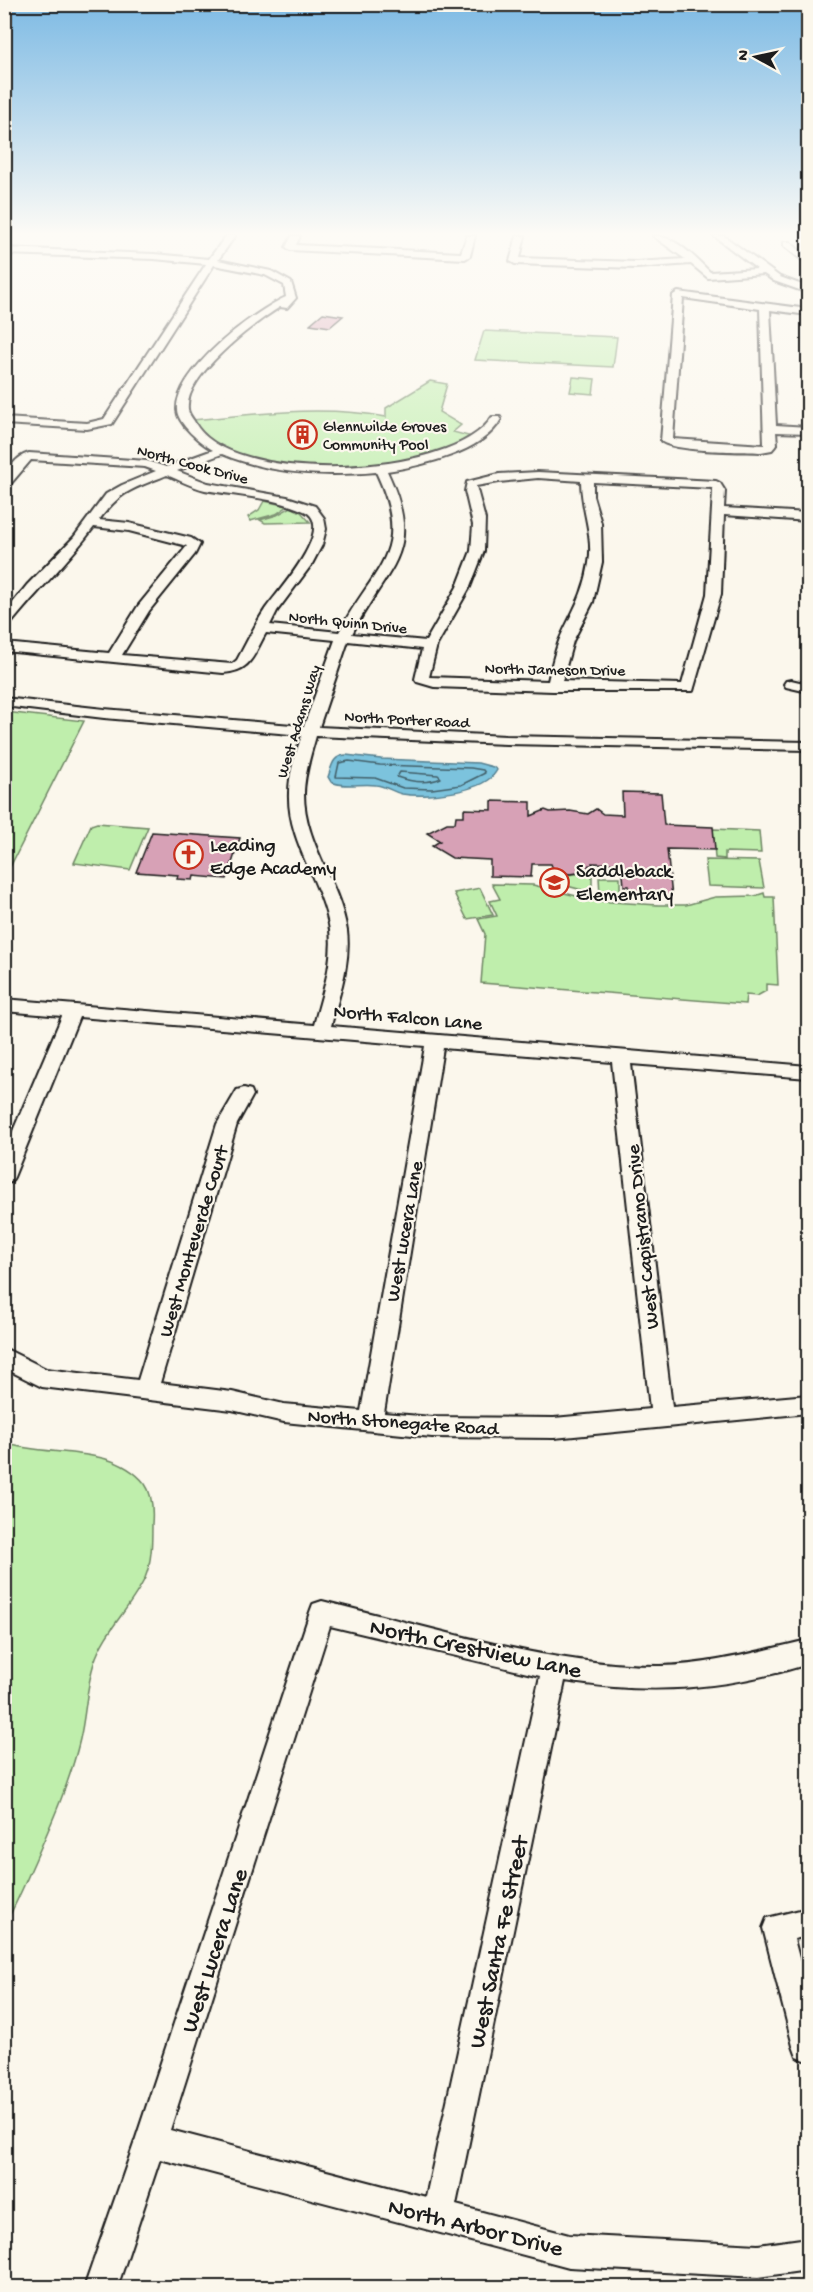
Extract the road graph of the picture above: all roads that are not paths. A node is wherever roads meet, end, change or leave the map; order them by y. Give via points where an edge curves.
1 (160, 343) edge
2 (235, 343) edge
3 (674, 343) edge
4 (767, 343) edge
5 (496, 419) dead end
6 (4, 421) edge
7 (771, 428) junction
8 (808, 430) edge
9 (222, 450) junction
10 (379, 467) junction
11 (167, 471) junction
12 (587, 476) junction
13 (4, 485) edge
14 (718, 511) junction
15 (808, 517) edge
16 (92, 523) junction
17 (4, 623) edge
18 (261, 628) junction
19 (343, 637) junction
20 (431, 646) junction
21 (4, 647) edge
22 (113, 659) junction
23 (791, 684) dead end
24 (554, 687) junction
25 (808, 688) edge
26 (4, 702) edge
27 (312, 731) junction
28 (808, 746) edge
29 (4, 1005) edge
30 (73, 1010) junction
31 (321, 1031) junction
32 (435, 1041) junction
33 (621, 1056) junction
34 (808, 1072) edge
35 (244, 1095) dead end
36 (4, 1177) edge
37 (4, 1357) edge
38 (146, 1391) junction
39 (808, 1404) edge
40 (662, 1418) junction
41 (371, 1421) junction
42 (322, 1612) joint
43 (808, 1652) edge
44 (555, 1667) junction
45 (808, 1922) edge
46 (808, 2046) edge
47 (151, 2141) junction
48 (438, 2216) junction
49 (808, 2254) edge
50 (100, 2288) edge

1 - 6 street via 108,422 87,426
2 - 9 street via 195,393 186,415 195,432
3 - 7 street via 667,441 761,449 771,444
4 - 7 street
5 - 10 street via 488,430 454,449
7 - 8 street
9 - 10 street via 286,467
9 - 11 street
10 - 19 street, West Adams Way via 396,503 397,538 384,574
11 - 13 street, North Cook Drive via 123,461 29,456
11 - 16 street via 117,491
11 - 18 street, North Cook Drive via 219,489 283,500 311,509 318,518 316,545
12 - 14 street via 716,486
12 - 20 street via 538,475 471,484 469,489 478,515 477,553 467,581
12 - 24 street via 586,496 595,523 596,562 586,603 566,641
14 - 15 street
14 - 24 street, North Jameson Drive via 714,594 688,688
16 - 17 street
16 - 22 street via 139,529 194,544 143,609
18 - 19 street, North Quinn Drive
18 - 22 street via 236,668
19 - 20 street, North Quinn Drive
19 - 27 street, West Adams Way
20 - 24 street, North Jameson Drive via 422,679 434,683
21 - 22 street
23 - 25 street
26 - 27 street, North Porter Road
27 - 28 street, North Porter Road via 531,742
27 - 31 street, West Adams Way via 295,802 335,916 338,937 337,965
29 - 30 street, North Falcon Lane
30 - 31 street, North Falcon Lane
30 - 36 street
31 - 32 street, North Falcon Lane
32 - 33 street, North Falcon Lane
32 - 41 street, West Lucera Lane
33 - 34 street, North Falcon Lane
33 - 40 street, West Capistrano Drive
35 - 38 street, West Monteverde Court via 227,1124
37 - 38 street, North Stonegate Road via 42,1378
38 - 41 street, North Stonegate Road via 232,1401 284,1413
39 - 40 street, North Stonegate Road
40 - 41 street, North Stonegate Road via 554,1428 486,1429
42 - 44 street, North Crestview Lane
42 - 47 street, West Lucera Lane
43 - 44 street, North Crestview Lane via 764,1666 660,1678
44 - 48 street, West Santa Fe Street
45 - 46 street via 777,1928
47 - 48 street, North Arbor Drive
47 - 50 street, West Lucera Lane
48 - 49 street, North Arbor Drive via 569,2251 758,2261

